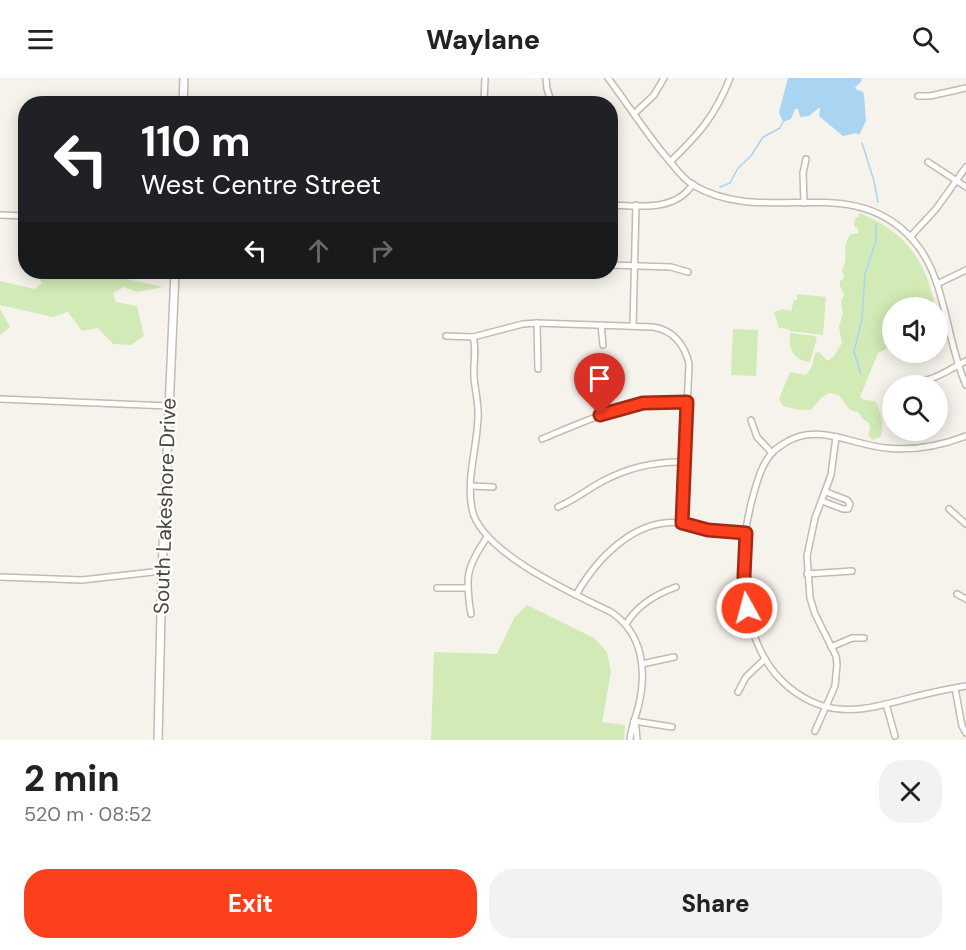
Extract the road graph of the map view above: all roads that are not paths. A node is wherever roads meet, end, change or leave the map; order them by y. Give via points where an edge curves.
1 (184, 78) edge
2 (485, 78) edge
3 (546, 78) edge
4 (608, 78) edge
5 (663, 78) edge
6 (730, 78) edge
7 (966, 88) edge
8 (183, 96) edge
9 (484, 96) edge
10 (549, 96) edge
11 (918, 96) dead end
12 (634, 114) junction
13 (806, 159) dead end
14 (670, 162) junction
15 (928, 162) dead end
16 (966, 167) edge
17 (956, 182) junction
18 (693, 184) junction
19 (966, 187) edge
20 (804, 202) junction
21 (618, 205) edge
22 (636, 206) junction
23 (0, 215) edge
24 (18, 216) edge
25 (909, 237) junction
26 (618, 265) edge
27 (636, 266) junction
28 (966, 270) edge
29 (688, 272) dead end
30 (175, 279) edge
31 (937, 284) junction
32 (537, 323) junction
33 (601, 326) junction
34 (633, 326) junction
35 (446, 336) dead end
36 (474, 336) junction
37 (603, 345) dead end
38 (966, 361) edge
39 (958, 365) junction
40 (537, 369) dead end
41 (940, 375) edge
42 (966, 385) edge
43 (0, 399) edge
44 (687, 402) junction
45 (169, 406) junction
46 (751, 420) dead end
47 (966, 436) edge
48 (836, 437) junction
49 (543, 439) dead end
50 (771, 453) junction
51 (686, 462) junction
52 (471, 486) junction
53 (493, 487) dead end
54 (825, 492) junction
55 (822, 501) junction
56 (558, 507) dead end
57 (949, 509) dead end
58 (682, 523) junction
59 (966, 524) edge
60 (746, 533) junction
61 (487, 537) junction
62 (162, 571) junction
63 (852, 571) dead end
64 (807, 574) junction
65 (0, 577) edge
66 (676, 587) dead end
67 (437, 588) dead end
68 (467, 588) junction
69 (957, 594) dead end
70 (576, 595) junction
71 (966, 599) edge
72 (471, 614) dead end
73 (626, 624) junction
74 (864, 638) dead end
75 (831, 647) junction
76 (674, 657) dead end
77 (765, 659) junction
78 (642, 664) junction
79 (966, 686) edge
80 (956, 688) junction
81 (738, 692) dead end
82 (886, 704) junction
83 (826, 706) junction
84 (634, 721) junction
85 (672, 727) dead end
86 (815, 731) dead end
87 (966, 733) edge
88 (895, 736) dead end
89 (158, 740) edge
90 (630, 740) edge
91 (637, 740) edge

1 - 8 street
2 - 9 street
3 - 10 street
4 - 12 street
5 - 12 street via 654,95
6 - 14 street via 721,101 701,131
7 - 11 street
12 - 14 street
13 - 20 street
14 - 18 street
15 - 17 street
16 - 17 street
17 - 19 street
17 - 25 street
18 - 20 street via 710,193 750,203
18 - 22 street via 679,199 662,205
20 - 25 street via 857,206 891,221
21 - 22 street
22 - 27 street
23 - 24 street
25 - 31 street via 927,260
26 - 27 street
27 - 29 street via 671,267
27 - 34 street
28 - 31 street
30 - 45 street, South Lakeshore Drive
31 - 39 street
32 - 33 street
32 - 36 street
32 - 40 street
33 - 34 street
33 - 37 street
34 - 44 street via 665,330 684,349 689,364
35 - 36 street
36 - 52 street via 478,418
38 - 39 street
39 - 41 street
39 - 42 street
43 - 45 street
44 - 49 street via 633,405
44 - 51 street
45 - 62 street, South Lakeshore Drive
46 - 50 street via 757,437
47 - 48 street via 929,447 900,449
48 - 50 street via 798,437
48 - 54 street
50 - 60 street via 758,479
51 - 56 street via 626,470
51 - 58 street
52 - 53 street
52 - 61 street via 474,517
54 - 55 street
54 - 55 street via 850,504 843,509
55 - 64 street via 808,545
57 - 59 street
58 - 60 street
58 - 70 street via 654,526 625,539 590,571
60 - 77 street via 745,592 751,624
61 - 68 street via 471,563
61 - 70 street via 544,578
62 - 65 street via 82,580
62 - 89 street, South Lakeshore Drive
63 - 64 street
64 - 75 street via 815,614
66 - 73 street via 649,600
67 - 68 street
68 - 72 street
69 - 71 street
70 - 73 street
73 - 78 street via 637,640
74 - 75 street via 852,638
75 - 83 street via 838,672
76 - 78 street
77 - 81 street via 746,677
77 - 83 street via 793,690
78 - 84 street
79 - 80 street
80 - 82 street
80 - 87 street
82 - 83 street via 853,710
82 - 88 street
83 - 86 street
84 - 85 street
84 - 90 street
84 - 91 street

